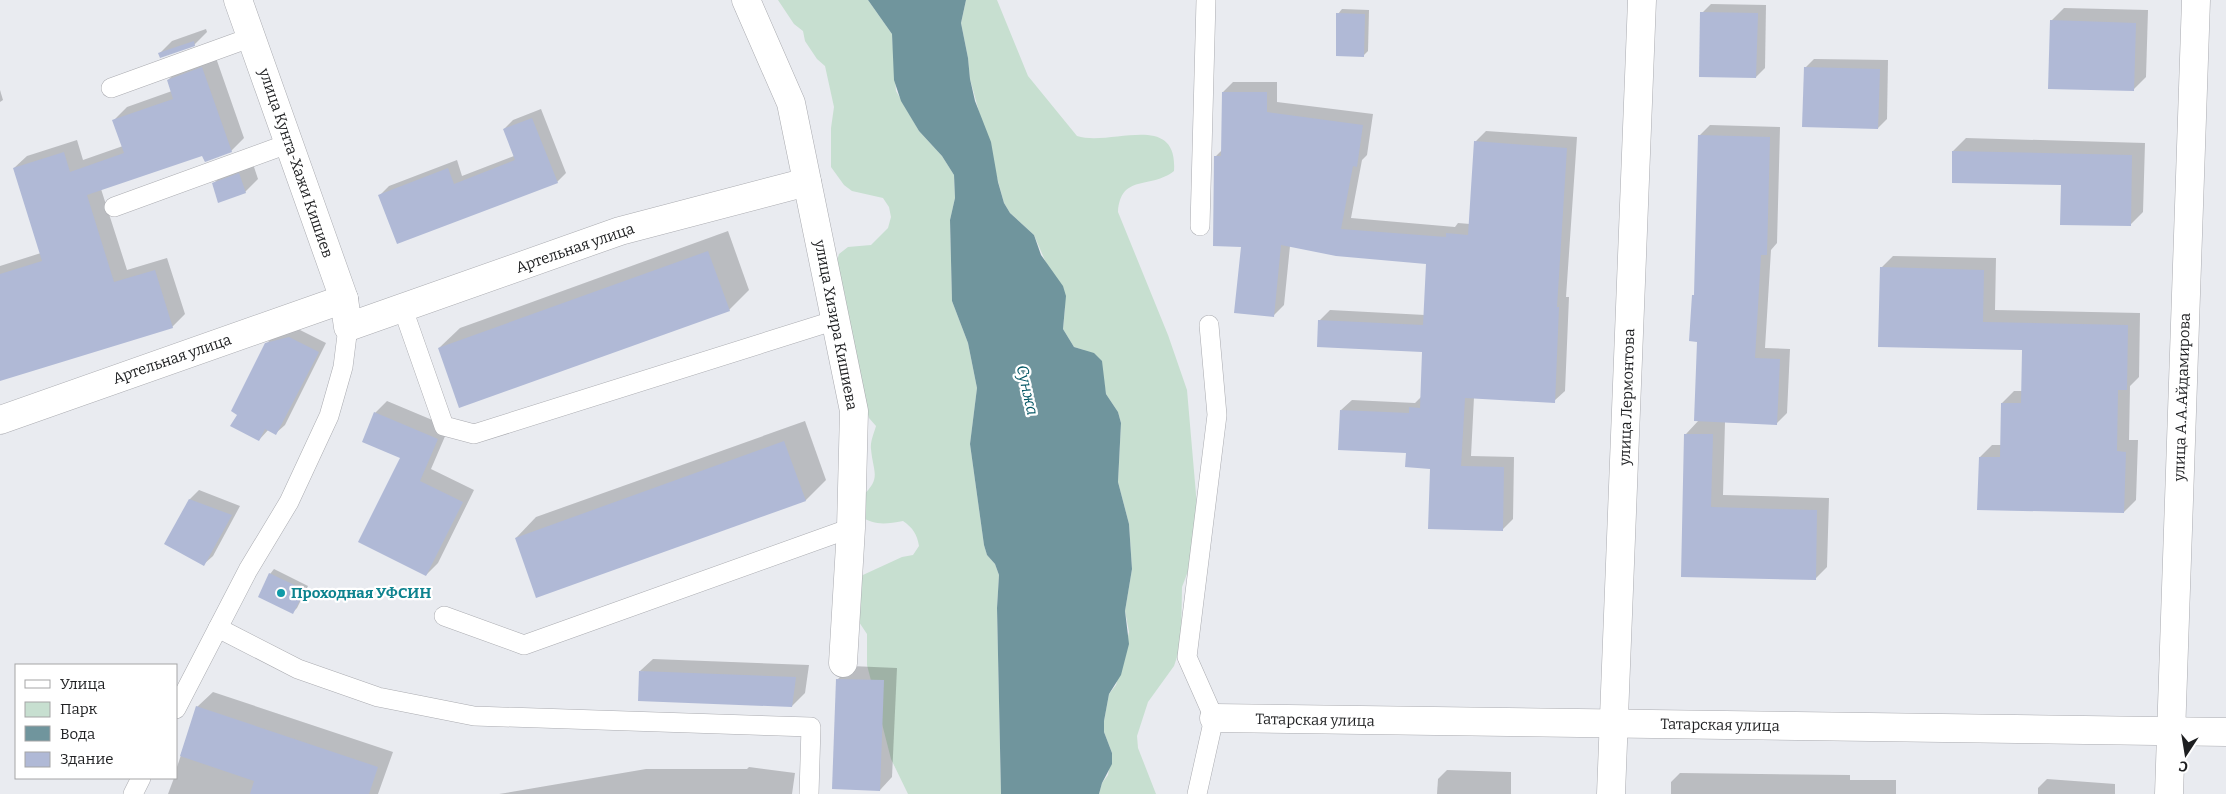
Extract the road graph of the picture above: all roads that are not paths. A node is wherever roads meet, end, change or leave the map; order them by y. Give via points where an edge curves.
1 (238, 0) edge
2 (746, 0) edge
3 (1206, 0) edge
4 (1642, 0) edge
5 (2196, 0) edge
6 (252, 37) junction
7 (111, 88) dead end
8 (290, 143) junction
9 (807, 182) junction
10 (114, 207) dead end
11 (1200, 226) dead end
12 (344, 299) junction
13 (403, 308) junction
14 (836, 320) junction
15 (1209, 325) dead end
16 (348, 328) junction
17 (0, 420) edge
18 (851, 528) junction
19 (444, 616) dead end
20 (218, 628) junction
21 (843, 662) dead end
22 (178, 705) edge
23 (1214, 718) junction
24 (1614, 724) junction
25 (2170, 731) junction
26 (2226, 732) edge
27 (140, 779) edge
28 (133, 794) edge
29 (809, 794) edge
30 (1197, 794) edge
31 (1611, 794) edge
32 (2169, 794) edge

1 - 6 street, улица Кунта-Хажи Кишиев
2 - 9 street, улица Хизира Кишиева via 791,103
3 - 11 lane
4 - 24 street, улица Лермонтова
5 - 25 street, улица А.А.Айдамирова
6 - 7 lane
6 - 8 street, улица Кунта-Хажи Кишиев
8 - 10 lane
8 - 12 street, улица Кунта-Хажи Кишиев
9 - 13 street, Артельная улица via 620,231
9 - 14 street, улица Хизира Кишиева
12 - 16 street, улица Кунта-Хажи Кишиев
12 - 17 street, Артельная улица
13 - 14 lane via 444,426 474,434
13 - 16 street, Артельная улица
14 - 18 street, улица Хизира Кишиева via 854,411
15 - 23 lane via 1217,415 1187,657
16 - 20 lane via 343,367 330,416 289,502
18 - 19 lane via 524,645
18 - 21 street, улица Хизира Кишиева
20 - 22 lane
20 - 29 lane via 298,669 369,694 474,716 811,727
23 - 24 street, Татарская улица
23 - 30 lane
24 - 25 street, Татарская улица
24 - 31 street, улица Лермонтова
25 - 26 street, Татарская улица
25 - 32 street, улица А.А.Айдамирова
27 - 28 lane

